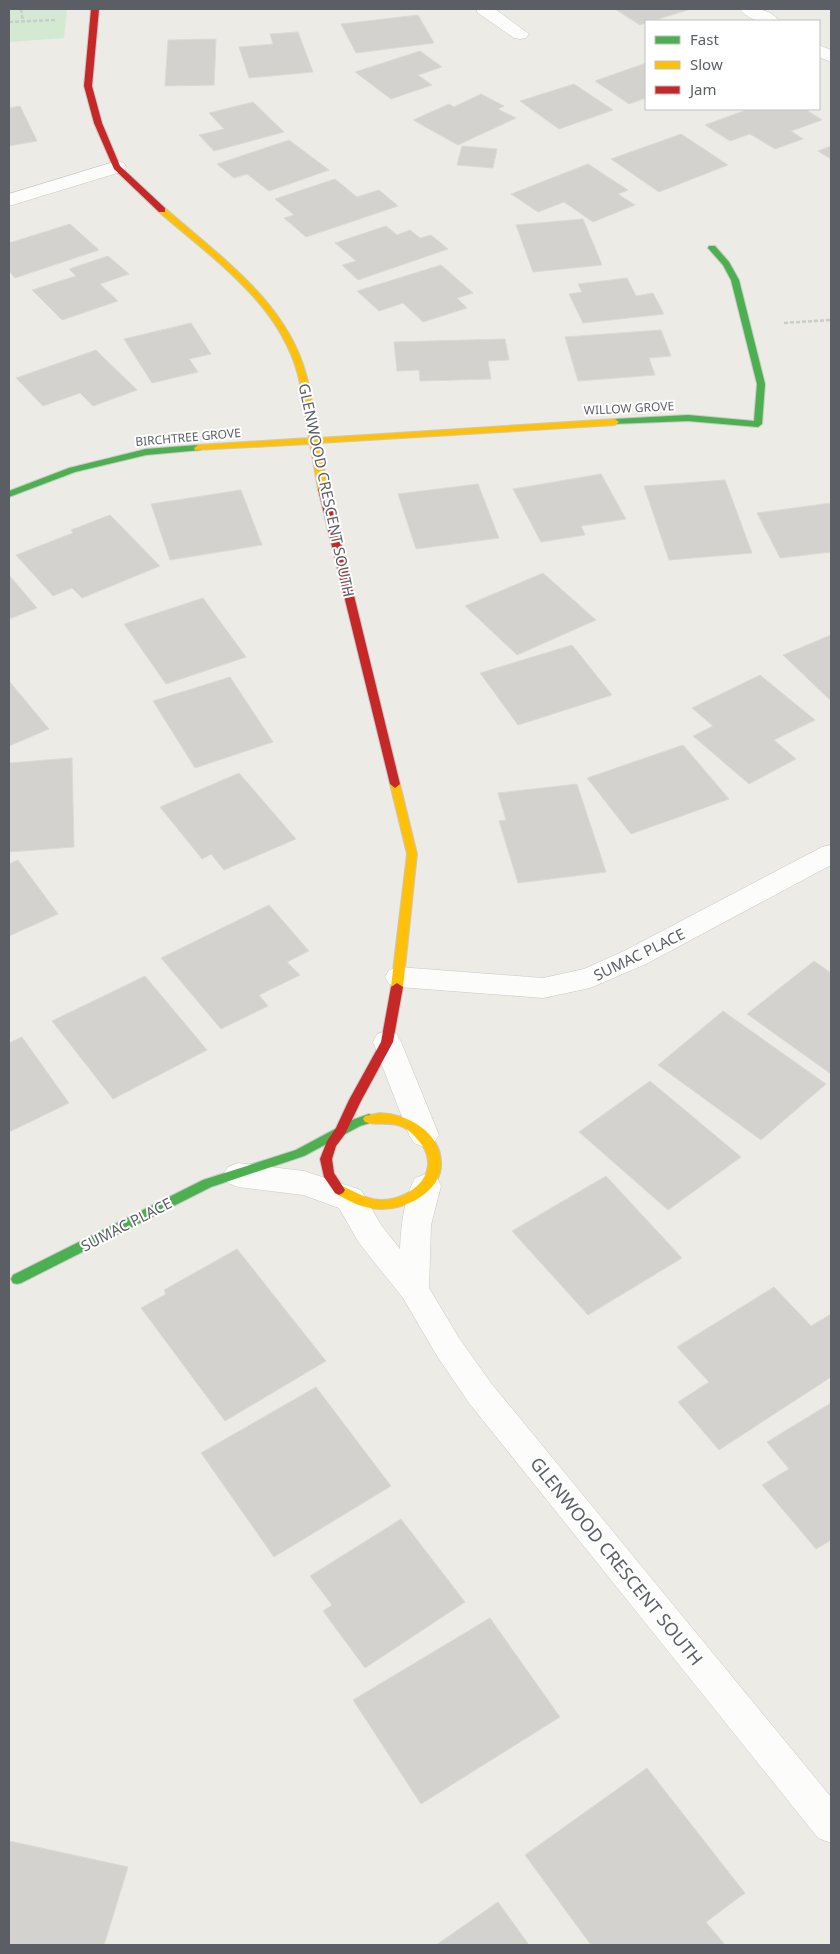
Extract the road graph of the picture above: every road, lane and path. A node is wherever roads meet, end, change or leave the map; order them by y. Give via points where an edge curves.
1 (21, 9) edge
2 (95, 9) edge
3 (484, 9) edge
4 (749, 9) edge
5 (56, 20) dead end
6 (768, 20) edge
7 (9, 22) edge
8 (23, 22) junction
9 (520, 34) dead end
10 (820, 51) edge
11 (831, 57) edge
12 (117, 167) junction
13 (9, 200) edge
14 (712, 248) dead end
15 (831, 320) edge
16 (746, 326) junction
17 (315, 441) junction
18 (9, 494) edge
19 (831, 854) edge
20 (399, 977) junction
21 (387, 1042) junction
22 (341, 1132) junction
23 (424, 1135) junction
24 (238, 1174) junction
25 (426, 1186) junction
26 (350, 1199) junction
27 (17, 1279) dead end
28 (414, 1289) junction
29 (831, 1825) edge

1 - 8 path
2 - 12 street, GLENWOOD CRESCENT SOUTH via 88,86 98,123
3 - 9 street
4 - 6 street
5 - 8 path
7 - 8 path
10 - 11 street
12 - 13 street
12 - 17 street, GLENWOOD CRESCENT SOUTH via 254,291 277,322 302,374
14 - 16 street, WILLOW GROVE via 734,280
15 - 16 path
16 - 17 street, WILLOW GROVE via 761,384 758,424 688,418
17 - 18 street, BIRCHTREE GROVE via 146,452 72,470
17 - 20 street, GLENWOOD CRESCENT SOUTH via 325,498 412,854
19 - 20 street, SUMAC PLACE via 590,978 543,988
20 - 21 street, GLENWOOD CRESCENT SOUTH
21 - 22 street, GLENWOOD CRESCENT SOUTH
21 - 23 street
22 - 23 street via 374,1118 393,1119
22 - 24 street, SUMAC PLACE via 300,1153
22 - 26 street via 331,1144 327,1167 336,1188
23 - 25 street via 436,1160 434,1174
24 - 26 street, SUMAC PLACE via 304,1183
24 - 27 street, SUMAC PLACE via 207,1183
25 - 26 street via 400,1203 382,1206
25 - 28 street via 416,1225
26 - 28 street, GLENWOOD CRESCENT SOUTH via 370,1234
28 - 29 street, GLENWOOD CRESCENT SOUTH via 480,1393

